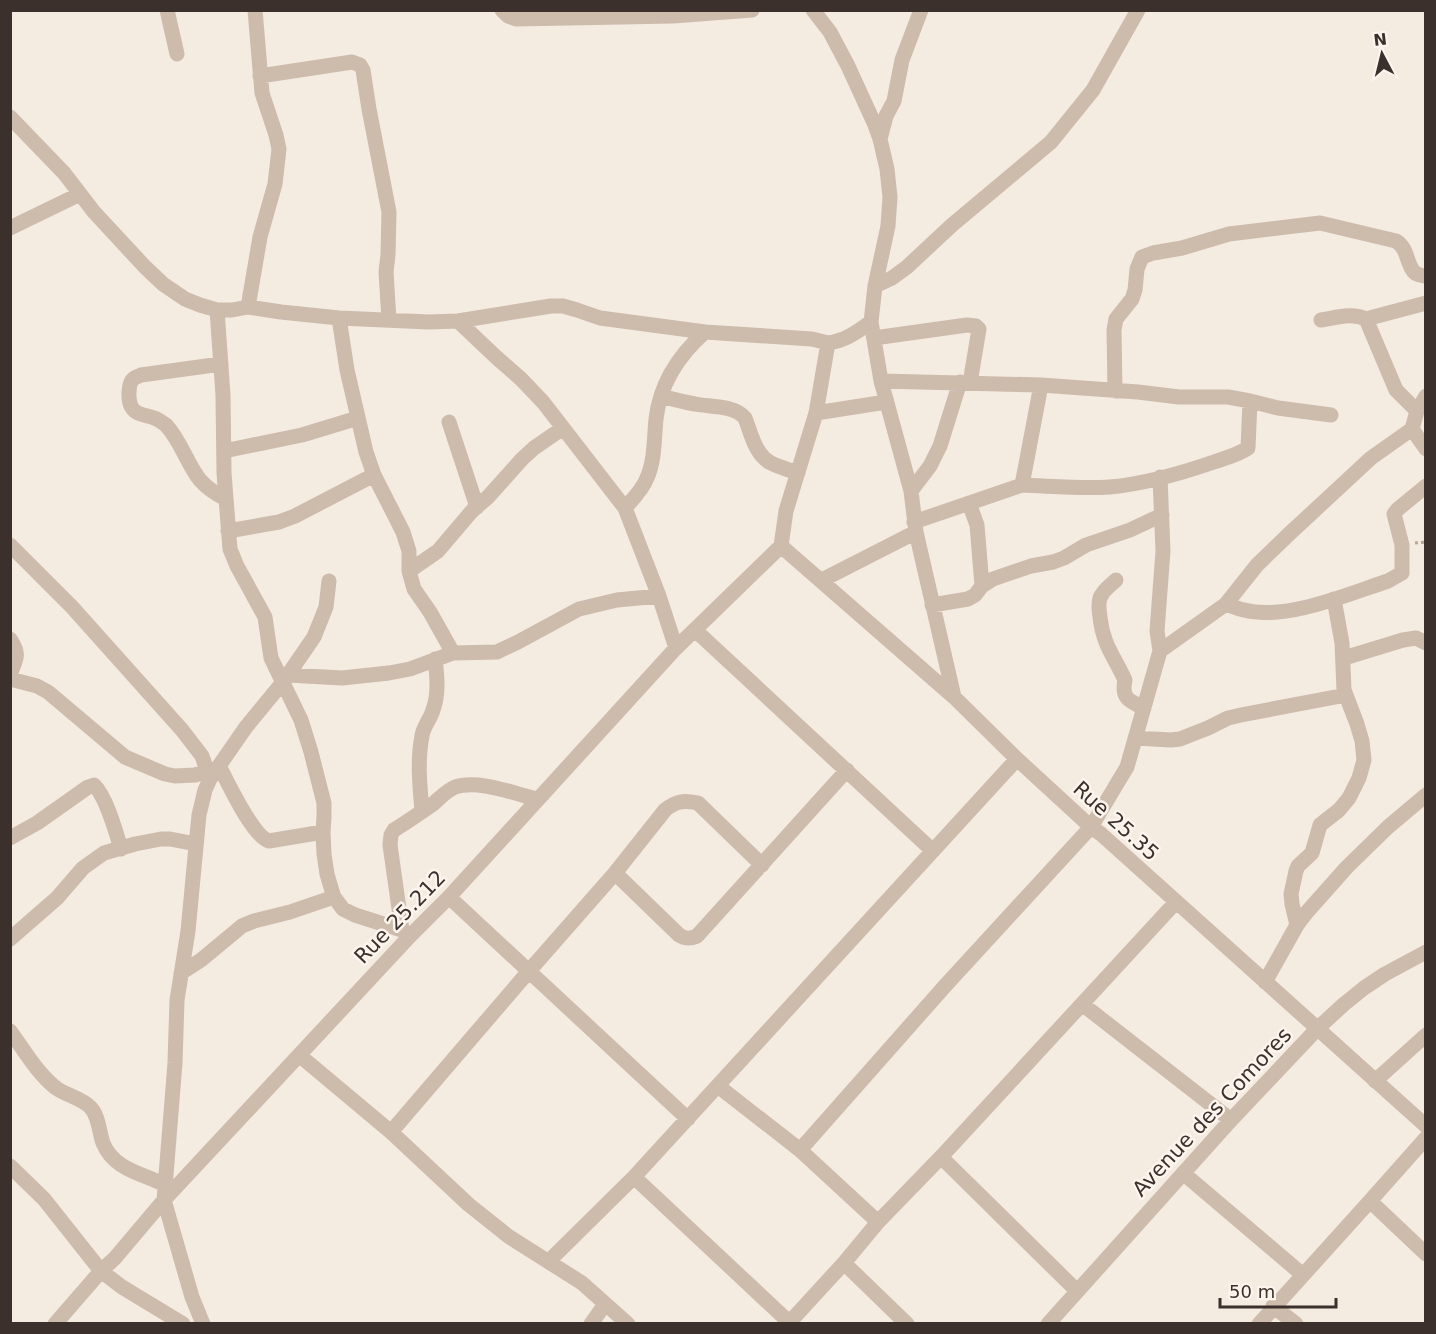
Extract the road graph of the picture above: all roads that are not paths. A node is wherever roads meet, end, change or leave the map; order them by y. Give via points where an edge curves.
1 (167, 10) edge
2 (255, 10) edge
3 (502, 10) edge
4 (752, 10) edge
5 (813, 10) edge
6 (921, 10) edge
7 (1138, 10) edge
8 (177, 54) dead end
9 (260, 76) junction
10 (10, 117) edge
11 (880, 139) junction
12 (80, 194) junction
13 (10, 228) edge
14 (1425, 276) edge
15 (875, 286) junction
16 (1425, 303) edge
17 (248, 307) junction
18 (218, 310) junction
19 (339, 318) junction
20 (1366, 319) junction
21 (389, 320) junction
22 (1321, 320) dead end
23 (458, 321) junction
24 (871, 322) junction
25 (705, 332) junction
26 (874, 338) junction
27 (828, 343) junction
28 (220, 364) junction
29 (881, 381) junction
30 (965, 383) junction
31 (1041, 385) junction
32 (1115, 391) junction
33 (661, 396) junction
34 (1425, 396) edge
35 (1250, 400) junction
36 (886, 402) junction
37 (1417, 411) junction
38 (816, 413) junction
39 (1332, 416) dead end
40 (358, 418) junction
41 (449, 422) dead end
42 (563, 428) junction
43 (1412, 429) junction
44 (1425, 449) edge
45 (224, 451) junction
46 (798, 473) junction
47 (374, 476) junction
48 (1160, 477) junction
49 (1022, 485) junction
50 (1425, 486) edge
51 (911, 491) junction
52 (226, 500) junction
53 (969, 503) junction
54 (477, 507) junction
55 (625, 508) junction
56 (1162, 515) junction
57 (915, 527) junction
58 (228, 531) junction
59 (10, 544) edge
60 (781, 546) junction
61 (409, 571) junction
62 (822, 580) junction
63 (1116, 580) dead end
64 (329, 581) dead end
65 (982, 586) junction
66 (658, 596) junction
67 (1334, 599) junction
68 (1226, 604) junction
69 (932, 605) junction
70 (695, 630) junction
71 (10, 639) edge
72 (1425, 643) edge
73 (676, 648) junction
74 (1160, 651) junction
75 (453, 652) junction
76 (1344, 658) junction
77 (435, 659) junction
78 (10, 674) edge
79 (10, 679) edge
80 (286, 679) junction
81 (1346, 696) junction
82 (954, 697) junction
83 (1144, 708) junction
84 (1135, 738) junction
85 (1017, 759) junction
86 (847, 770) junction
87 (213, 772) junction
88 (1425, 795) edge
89 (537, 799) junction
90 (422, 812) junction
91 (1091, 827) junction
92 (323, 832) junction
93 (10, 838) edge
94 (196, 844) junction
95 (121, 849) junction
96 (933, 851) junction
97 (762, 865) junction
98 (615, 873) junction
99 (334, 897) junction
100 (449, 897) junction
101 (1176, 902) junction
102 (1297, 926) junction
103 (406, 933) junction
104 (10, 939) edge
105 (1425, 952) edge
106 (529, 970) junction
107 (181, 973) junction
108 (1265, 982) junction
109 (1082, 1004) junction
110 (1317, 1029) junction
111 (10, 1031) edge
112 (1425, 1035) edge
113 (299, 1055) junction
114 (1375, 1081) junction
115 (718, 1086) junction
116 (688, 1119) junction
117 (1231, 1120) junction
118 (1425, 1126) edge
119 (391, 1132) junction
120 (1425, 1138) edge
121 (800, 1150) junction
122 (941, 1157) junction
123 (10, 1166) edge
124 (1183, 1173) junction
125 (634, 1177) junction
126 (165, 1192) junction
127 (1370, 1201) junction
128 (878, 1222) junction
129 (1425, 1254) edge
130 (549, 1261) junction
131 (844, 1263) junction
132 (101, 1271) junction
133 (1303, 1275) junction
134 (1077, 1291) junction
135 (605, 1304) junction
136 (1273, 1306) junction
137 (55, 1323) edge
138 (183, 1323) edge
139 (203, 1323) edge
140 (591, 1323) edge
141 (628, 1323) edge
142 (789, 1323) edge
143 (907, 1323) edge
144 (1048, 1323) edge
145 (1259, 1323) edge
146 (1296, 1323) edge

1 - 8 street
2 - 9 street
3 - 4 street via 516,19
5 - 11 street via 849,66
6 - 11 street
7 - 15 street via 1093,90 1052,142 907,267
9 - 17 street via 279,149 276,184 260,237
9 - 21 street via 352,62 363,70 389,212
10 - 12 street
11 - 15 street via 890,197
12 - 13 street
12 - 18 street via 163,284 185,298
14 - 32 street via 1416,273 1396,241 1320,223 1229,234 1142,257 1132,299 1116,320
15 - 24 street
16 - 20 street
17 - 18 street
17 - 19 street
18 - 28 street
19 - 21 street
19 - 40 street
20 - 22 street via 1351,315
20 - 37 street via 1396,390
21 - 23 street
23 - 25 street via 557,306 600,318
23 - 42 street via 521,379
24 - 26 street
24 - 27 street via 839,342
25 - 27 street
25 - 33 street via 681,357
26 - 29 street
26 - 30 street via 976,326 978,338
27 - 38 street
28 - 45 street
28 - 52 street via 141,375 131,382 129,400 141,415 153,417 166,426 198,478
29 - 30 street
29 - 36 street
30 - 31 street
30 - 51 street via 930,466
31 - 32 street
31 - 49 street
32 - 35 street
33 - 46 street via 742,414 764,459
33 - 55 street via 647,480
34 - 37 street
35 - 39 street
35 - 48 street via 1248,448
36 - 38 street
36 - 51 street
37 - 43 street
38 - 46 street
40 - 45 street via 302,435
40 - 47 street
41 - 54 street
42 - 54 street via 534,448
42 - 55 street
43 - 44 street
43 - 68 street via 1371,458 1288,535 1257,565
45 - 52 street
46 - 60 street via 786,511
47 - 58 street via 295,516
47 - 61 street via 403,532 409,550
48 - 49 street via 1112,487
48 - 56 street
49 - 53 street
50 - 67 street via 1394,514 1402,544 1402,573
51 - 57 street
52 - 58 street
53 - 57 street
53 - 65 street via 977,525
54 - 61 street via 438,551
55 - 66 street
56 - 65 street via 1086,544 1064,558 1031,566
56 - 74 street via 1157,631
57 - 62 street
57 - 69 street
58 - 80 street via 233,557 265,617 276,672
59 - 87 street via 182,730
60 - 62 street, Rue 25.35
60 - 70 street, Rue 25.212
61 - 75 street via 414,589
62 - 82 street, Rue 25.35
63 - 83 street via 1101,597 1101,631 1125,680 1125,696
64 - 80 street via 326,607 314,637
65 - 69 street via 968,599
66 - 73 street
66 - 75 street via 579,609 497,652
67 - 68 street via 1319,605 1265,612 1245,611
67 - 76 street
68 - 74 street
69 - 82 street
70 - 73 street, Rue 25.212
70 - 86 street
71 - 78 street via 17,658
72 - 76 street via 1416,638 1403,640
73 - 89 street, Rue 25.212
74 - 83 street
75 - 77 street
76 - 81 street
77 - 80 street via 389,673
77 - 90 street via 435,703 420,747
79 - 87 street via 48,692 125,757 175,776
80 - 87 street
80 - 92 street via 320,786
81 - 84 street via 1228,718 1180,739
81 - 102 street via 1358,724 1364,760 1349,798 1320,825 1312,853 1296,871 1291,894
82 - 85 street, Rue 25.35
83 - 84 street
84 - 91 street via 1127,766
85 - 91 street, Rue 25.35
85 - 96 street
86 - 96 street
86 - 97 street
87 - 92 street via 264,839
87 - 94 street via 205,790
88 - 102 street via 1347,867
89 - 90 street via 467,785 446,792
89 - 100 street, Rue 25.212
90 - 103 street via 391,835
91 - 101 street, Rue 25.35
91 - 121 street
92 - 99 street via 327,874
93 - 95 street via 94,785
94 - 95 street via 161,839
94 - 107 street
95 - 104 street via 92,861
96 - 115 street
97 - 98 street via 702,932 691,939 679,935
97 - 98 street via 698,803 684,801 665,810
98 - 106 street
99 - 103 street via 355,915
99 - 107 street via 242,926
100 - 103 street, Rue 25.212
100 - 106 street
101 - 108 street, Rue 25.35
101 - 109 street
102 - 108 street
103 - 113 street, Rue 25.212
105 - 110 street, Avenue des Comores via 1364,988
106 - 116 street
106 - 119 street
107 - 126 street
108 - 110 street, Rue 25.35
109 - 117 street
109 - 122 street
110 - 114 street, Rue 25.35
110 - 117 street, Avenue des Comores
111 - 126 street via 44,1079 94,1111 103,1142 114,1160 153,1179
112 - 114 street
113 - 119 street
113 - 126 street, Rue 25.212
114 - 118 street, Rue 25.35
115 - 116 street
115 - 121 street
116 - 125 street
117 - 124 street, Avenue des Comores
119 - 130 street via 468,1204 508,1236
120 - 127 street
121 - 128 street
122 - 128 street
122 - 134 street
123 - 132 street via 44,1199
124 - 133 street
124 - 134 street, Avenue des Comores
125 - 130 street
125 - 142 street
126 - 132 street, Rue 25.212
126 - 139 street via 192,1297
127 - 129 street
127 - 133 street
128 - 131 street
130 - 135 street via 582,1282
131 - 142 street
131 - 143 street
132 - 137 street, Rue 25.212
132 - 138 street
133 - 136 street
134 - 144 street, Avenue des Comores
135 - 140 street
135 - 141 street
136 - 145 street
136 - 146 street

